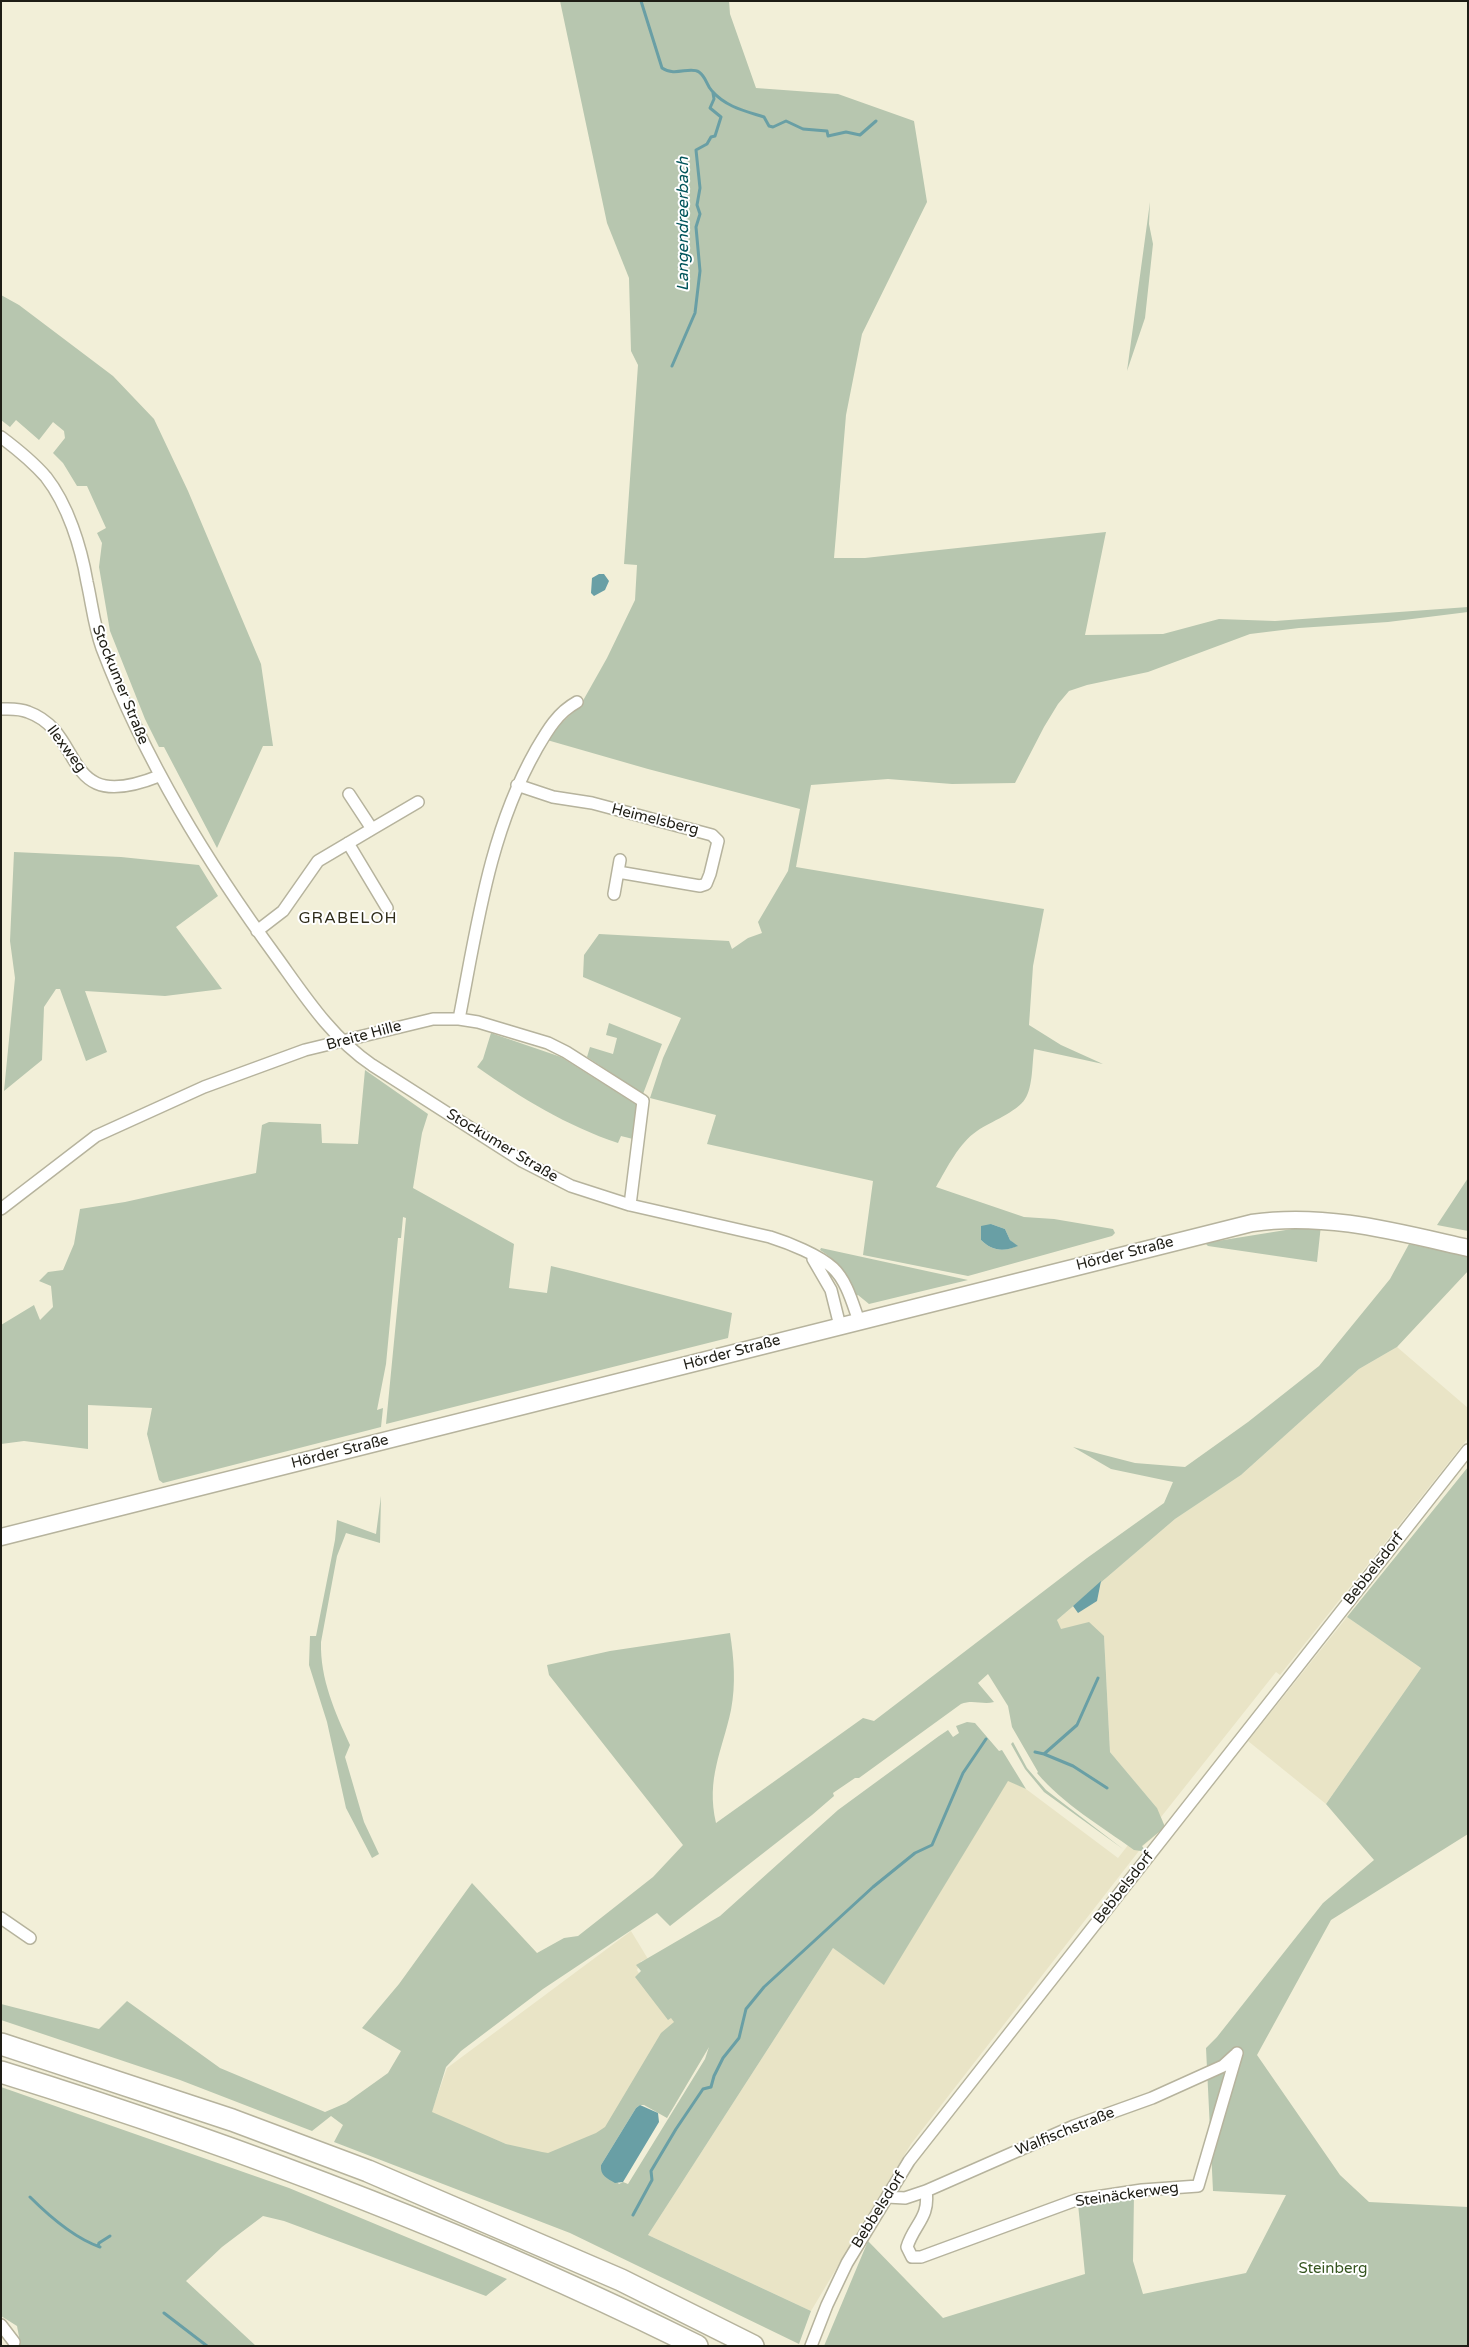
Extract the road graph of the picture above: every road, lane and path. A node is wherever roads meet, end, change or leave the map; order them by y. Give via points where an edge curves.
1 (1, 437) edge
2 (577, 702) dead end
3 (1, 709) edge
4 (159, 776) junction
5 (518, 786) junction
6 (349, 794) dead end
7 (418, 802) dead end
8 (372, 829) junction
9 (348, 843) junction
10 (620, 860) dead end
11 (618, 872) junction
12 (614, 894) dead end
13 (387, 908) dead end
14 (257, 931) junction
15 (459, 1019) junction
16 (343, 1042) junction
17 (630, 1205) junction
18 (1, 1209) edge
19 (1468, 1248) edge
20 (811, 1255) junction
21 (859, 1321) junction
22 (840, 1326) junction
23 (1468, 1450) edge
24 (1, 1537) edge
25 (1, 1918) edge
26 (30, 1938) dead end
27 (1, 2044) edge
28 (1237, 2053) joint
29 (1, 2072) edge
30 (926, 2191) junction
31 (887, 2197) junction
32 (1, 2324) edge
33 (14, 2342) dead end
34 (697, 2346) edge
35 (753, 2346) edge
36 (812, 2346) edge

1 - 4 street, Stockumer Straße via 46,477 64,509 81,555 100,642
2 - 5 street via 565,708 548,729
3 - 4 street, Ilexweg via 22,710 41,718 82,773 94,782 120,787
4 - 14 street, Stockumer Straße via 182,818
5 - 11 street, Heimelsberg via 712,834 718,841 706,884 693,885
5 - 15 street via 492,855
6 - 8 street
7 - 8 street
8 - 9 street
9 - 13 street
9 - 14 street via 318,861 283,912
10 - 11 street
11 - 12 street
14 - 16 street, Stockumer Straße
15 - 16 street, Breite Hille via 416,1022
15 - 17 street, Breite Hille via 557,1047 643,1101
16 - 17 street, Stockumer Straße via 372,1065 540,1171 595,1195
16 - 18 street, Breite Hille via 305,1050 254,1068 106,1131
17 - 20 street, Stockumer Straße via 770,1237
19 - 21 main road, Hörder Straße via 1341,1222 1263,1221
20 - 21 street, Stockumer Straße via 833,1268
20 - 22 street via 828,1282
21 - 22 main road, Hörder Straße
22 - 24 main road, Hörder Straße
23 - 31 street, Bebbelsdorf via 1000,2044 909,2161
25 - 26 street
27 - 35 highway via 232,2120 368,2172 621,2280
28 - 30 street, Walfischstraße via 1223,2066 1152,2098 1074,2126
28 - 30 street, Steinäckerweg via 1198,2186 1076,2200 912,2258 907,2247 928,2205
29 - 34 highway via 223,2145 358,2197 484,2248
30 - 31 street, Walfischstraße via 905,2198
31 - 36 street, Bebbelsdorf via 836,2285
32 - 33 street

